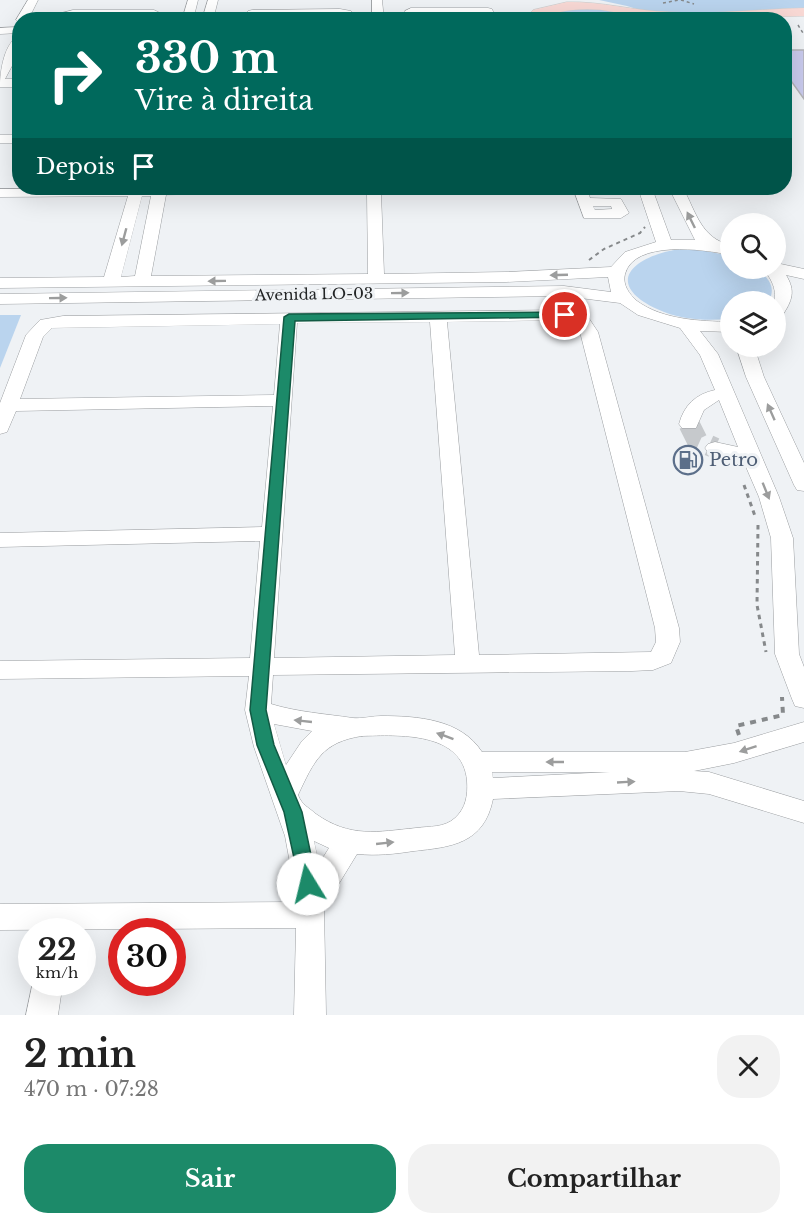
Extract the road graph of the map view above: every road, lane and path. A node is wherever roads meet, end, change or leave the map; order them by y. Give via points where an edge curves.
1 (679, 0) edge
2 (567, 2) edge
3 (594, 2) edge
4 (659, 4) dead end
5 (261, 12) edge
6 (340, 12) edge
7 (470, 12) edge
8 (489, 12) edge
9 (538, 12) edge
10 (633, 12) edge
11 (12, 30) edge
12 (12, 34) edge
13 (0, 50) edge
14 (0, 77) edge
15 (147, 195) edge
16 (149, 195) edge
17 (375, 195) edge
18 (389, 195) edge
19 (647, 195) edge
20 (679, 195) edge
21 (648, 223) dead end
22 (665, 245) junction
23 (720, 246) edge
24 (720, 247) edge
25 (582, 262) dead end
26 (786, 270) edge
27 (618, 272) junction
28 (804, 274) edge
29 (383, 279) junction
30 (111, 282) junction
31 (142, 282) junction
32 (0, 283) edge
33 (804, 294) edge
34 (0, 299) edge
35 (627, 299) junction
36 (786, 302) edge
37 (438, 316) junction
38 (289, 317) junction
39 (687, 325) junction
40 (720, 327) edge
41 (749, 357) edge
42 (726, 394) junction
43 (283, 400) junction
44 (9, 405) junction
45 (689, 424) dead end
46 (0, 428) edge
47 (715, 448) tunnel mouth
48 (751, 454) junction
49 (743, 484) dead end
50 (804, 485) edge
51 (271, 534) junction
52 (0, 540) edge
53 (768, 658) dead end
54 (468, 663) junction
55 (262, 668) junction
56 (0, 670) edge
57 (782, 696) dead end
58 (804, 699) edge
59 (258, 710) junction
60 (349, 726) junction
61 (804, 732) edge
62 (744, 750) junction
63 (478, 762) junction
64 (483, 789) junction
65 (289, 803) junction
66 (804, 812) edge
67 (351, 841) junction
68 (309, 911) junction
69 (0, 917) edge
70 (18, 919) edge
71 (96, 922) edge
72 (45, 996) edge
73 (42, 1015) edge
74 (310, 1015) edge

1 - 4 path
2 - 3 main road
2 - 9 main road
3 - 10 main road
5 - 6 street
7 - 8 street
11 - 13 street
12 - 14 street
15 -> 30 street
16 - 31 street
17 - 29 street
18 - 29 street
19 - 22 street
23 -> 20 street via 699,236
21 - 25 path via 640,233
22 - 24 street
22 - 27 street via 632,255
26 - 28 street
27 -> 29 street, Avenida LO-03
27 - 35 street via 620,292
29 -> 31 street, Avenida LO-03
30 - 31 street, Avenida LO-03
30 - 32 street, Avenida LO-03
33 - 36 street
34 -> 35 street, Avenida LO-03 via 554,291
35 - 39 street via 654,316
37 - 38 street
37 - 54 street
37 - 54 street via 565,315 584,322 668,635 663,657 653,660
38 - 43 street
38 - 44 street via 46,324 35,335
39 - 40 street
39 - 42 street via 709,354
50 -> 41 street
42 - 45 street via 702,402 691,414
42 - 48 street
43 - 44 street
43 - 51 street
44 - 46 street
47 - 48 street
48 -> 58 street via 782,538 787,654
49 - 53 path via 758,525 755,606
51 - 52 street
51 - 55 street
54 - 55 street
55 - 56 street
55 - 59 street
57 - 62 path via 783,715 736,726
60 -> 59 street via 288,719
59 - 65 street via 266,745
63 -> 60 street via 457,741 418,726
60 - 65 street via 318,740 297,767
61 -> 62 street
62 -> 63 street via 685,762
63 - 64 street
64 -> 66 street via 679,780 709,783
67 -> 64 street via 373,844 452,836 471,820
65 - 67 street via 332,837
65 - 68 street via 304,856
67 - 68 street
68 - 71 street
68 - 74 street
69 - 70 street
72 - 73 street

